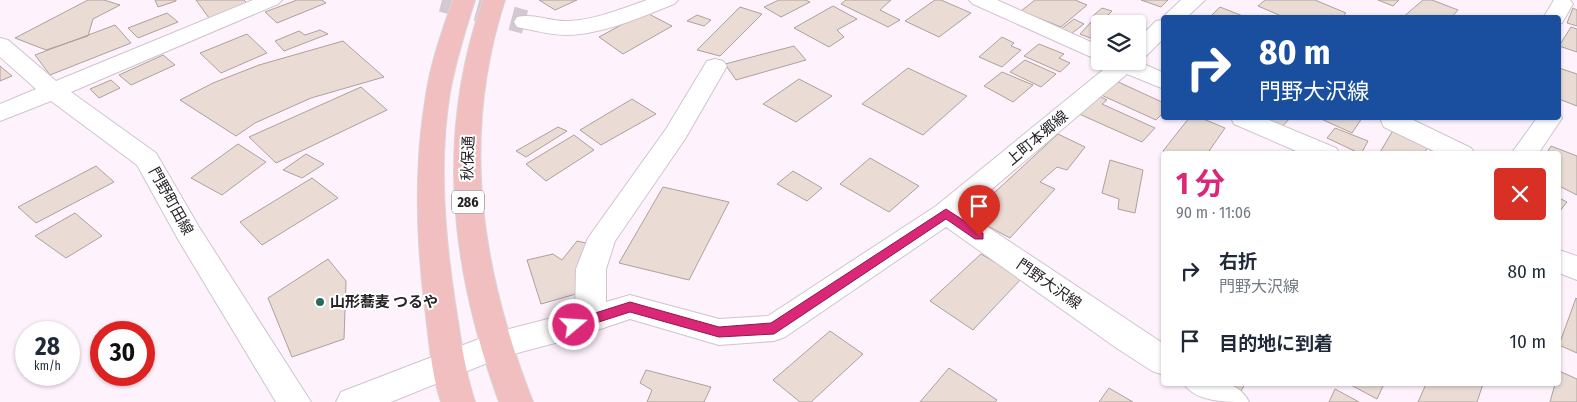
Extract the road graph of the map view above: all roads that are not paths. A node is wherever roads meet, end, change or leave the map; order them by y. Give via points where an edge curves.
1 (271, 0) edge
2 (464, 0) edge
3 (494, 0) edge
4 (667, 0) edge
5 (980, 0) edge
6 (1194, 0) edge
7 (1176, 15) edge
8 (525, 22) tunnel mouth
9 (1161, 29) edge
10 (1146, 42) edge
11 (0, 45) edge
12 (1091, 50) edge
13 (716, 66) dead end
14 (1114, 70) edge
15 (1145, 70) edge
16 (1161, 80) edge
17 (53, 91) junction
18 (0, 113) edge
19 (1248, 120) edge
20 (1394, 120) edge
21 (1549, 120) edge
22 (1319, 151) edge
23 (1456, 151) edge
24 (1526, 151) edge
25 (946, 213) junction
26 (1561, 262) edge
27 (1577, 269) edge
28 (590, 320) junction
29 (497, 345) junction
30 (1161, 359) edge
31 (449, 364) junction
32 (1204, 386) edge
33 (294, 402) edge
34 (353, 402) edge
35 (458, 402) edge
36 (516, 402) edge
37 (1232, 402) edge

1 - 17 street
2 - 31 highway, 286 via 451,32 437,95 429,192 434,268
3 - 29 highway, 秋保通 / 286 via 483,31 474,82 465,171 473,246
4 - 8 street via 605,22 567,28
5 - 12 street
6 - 7 street
9 - 10 street, 上町本郷線
11 - 17 street, 門野町田線
13 - 28 street via 676,133 602,238 591,268
14 - 25 street, 上町本郷線
15 - 16 street
17 - 18 street
17 - 33 street, 門野町田線 via 147,159 189,234
19 - 22 street
20 - 23 street
21 - 24 street
25 - 28 street via 774,328 719,332 630,307
25 - 30 street, 門野大沢線
26 - 27 street
28 - 29 street
29 - 31 street
29 - 36 highway, 秋保通 / 286
31 - 34 street
31 - 35 highway, 286
32 - 37 street

